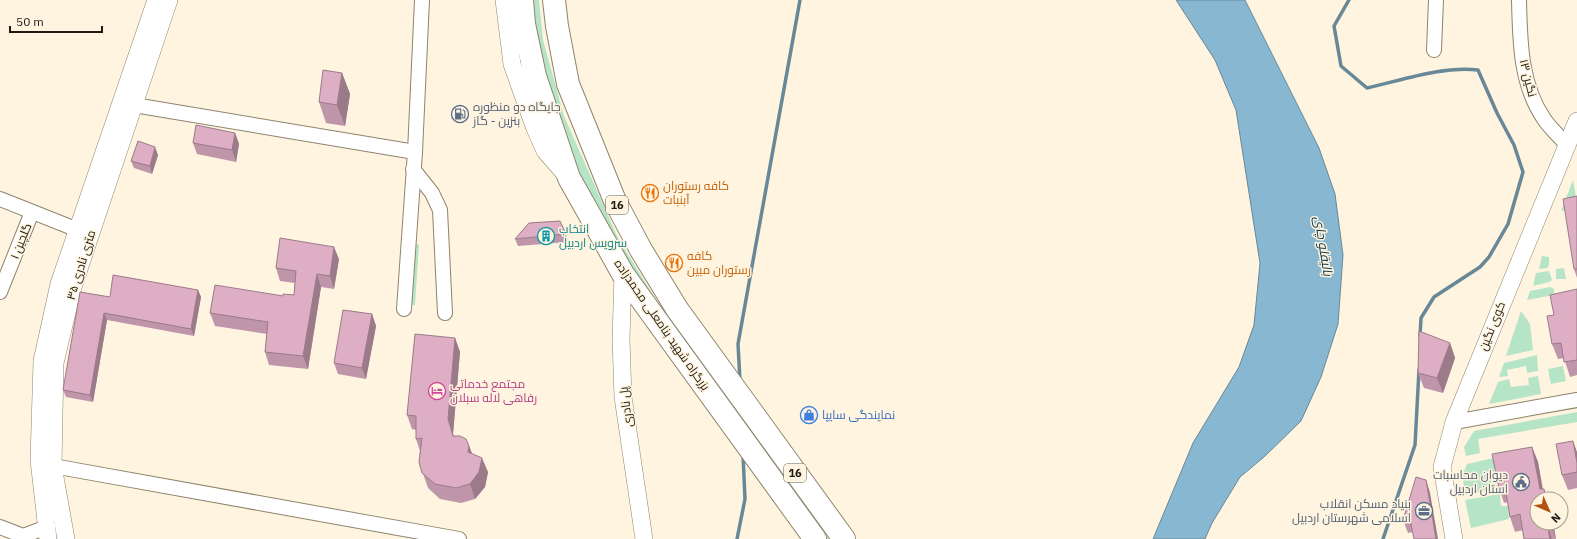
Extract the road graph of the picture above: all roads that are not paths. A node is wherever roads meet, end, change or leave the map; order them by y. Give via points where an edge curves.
1 (156, 0) edge
2 (169, 0) edge
3 (422, 0) edge
4 (504, 0) edge
5 (522, 0) edge
6 (554, 0) edge
7 (1436, 0) edge
8 (1519, 0) edge
9 (1434, 50) dead end
10 (134, 105) junction
11 (1577, 121) edge
12 (1566, 144) junction
13 (415, 152) junction
14 (413, 169) junction
15 (569, 178) junction
16 (0, 199) edge
17 (32, 212) junction
18 (78, 230) junction
19 (623, 274) junction
20 (0, 292) edge
21 (404, 309) dead end
22 (445, 312) dead end
23 (1577, 400) edge
24 (1454, 422) junction
25 (53, 466) junction
26 (0, 528) edge
27 (48, 533) edge
28 (22, 538) edge
29 (66, 539) edge
30 (459, 539) edge
31 (644, 539) edge
32 (815, 539) edge
33 (844, 539) edge
34 (1454, 539) edge

1 - 18 street, ۳۵ متری نادری
2 - 10 street, ۳۵ متری نادری
3 - 13 street
4 - 15 street via 512,64 534,126 545,151
5 - 15 highway, بزرگراه شهید بنامعلی محمدزاده / 16 via 524,24 535,76
6 - 33 highway, بزرگراه شهید بنامعلی محمدزاده / 16 via 568,84 615,201 641,250 677,308
7 - 9 street
8 - 12 street, نگین ۱۳ via 1520,44 1526,80 1544,120
10 - 13 street
10 - 25 street, ۳۵ متری نادری via 73,287 57,355
11 - 12 street, کوی نگین
12 - 24 street, کوی نگین
13 - 14 street
14 - 21 street
14 - 22 street via 432,193 440,210
15 - 19 highway, بزرگراه شهید بنامعلی محمدزاده / 16
16 - 17 street
17 - 18 street
17 - 20 street, گلچین ۱
18 - 27 street, ۳۵ متری نادری via 59,284 42,361 39,460
19 - 31 street, پل نادری via 623,397
19 - 32 highway, بزرگراه شهید بنامعلی محمدزاده / 16
23 - 24 street
24 - 34 street, کوی نگین via 1442,467
25 - 29 street, ۳۵ متری نادری
25 - 30 street
26 - 28 street
27 - 28 street

